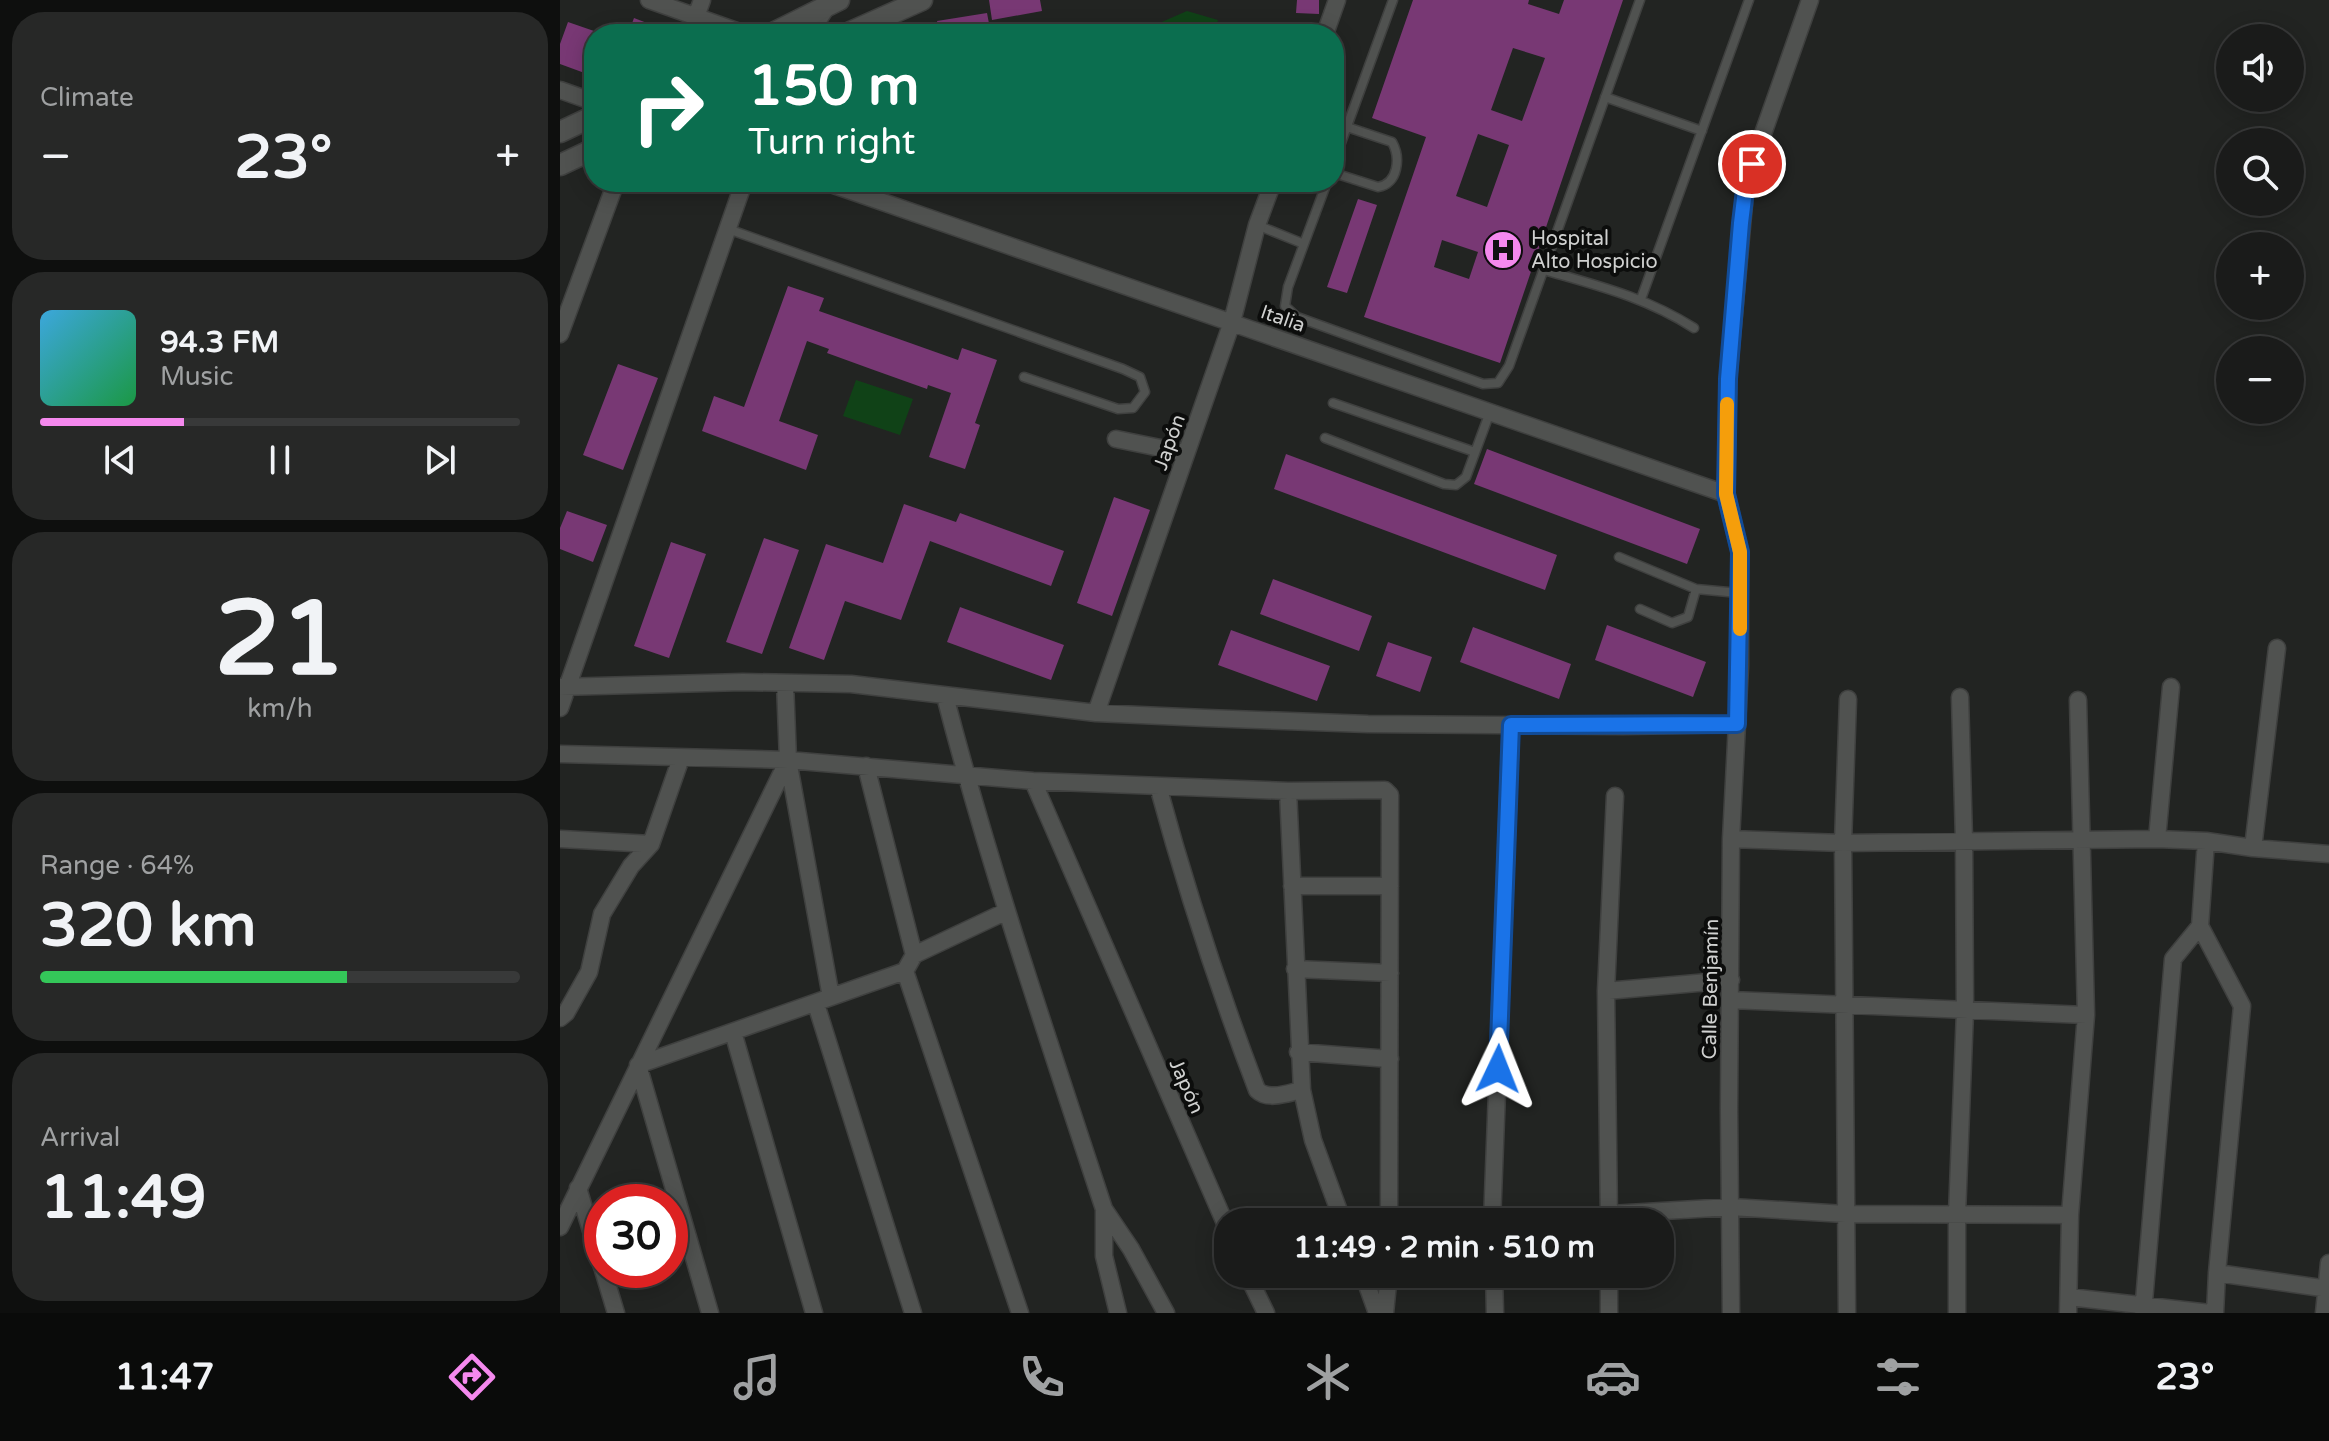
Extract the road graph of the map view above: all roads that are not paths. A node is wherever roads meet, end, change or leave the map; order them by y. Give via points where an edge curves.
1 (649, 0) edge
2 (702, 0) edge
3 (922, 0) edge
4 (1337, 0) edge
5 (1393, 0) edge
6 (1640, 0) edge
7 (1749, 0) edge
8 (1810, 0) edge
9 (832, 2) edge
10 (696, 17) junction
11 (716, 24) edge
12 (790, 24) edge
13 (816, 24) edge
14 (868, 24) edge
15 (1329, 24) edge
16 (560, 90) edge
17 (1605, 97) junction
18 (584, 98) edge
19 (584, 121) edge
20 (1347, 127) junction
21 (1702, 131) junction
22 (560, 132) edge
23 (1344, 135) edge
24 (584, 154) edge
25 (560, 165) edge
26 (1344, 176) edge
27 (612, 192) edge
28 (741, 192) edge
29 (854, 192) edge
30 (1269, 192) edge
31 (1323, 192) edge
32 (1257, 225) junction
33 (728, 229) junction
34 (1304, 244) junction
35 (1544, 270) junction
36 (1641, 299) junction
37 (1232, 322) junction
38 (1694, 328) dead end
39 (560, 334) edge
40 (1024, 377) dead end
41 (1333, 403) dead end
42 (1490, 412) junction
43 (1325, 438) dead end
44 (1116, 439) dead end
45 (1475, 452) junction
46 (1185, 453) junction
47 (1726, 494) junction
48 (1619, 557) dead end
49 (1696, 589) junction
50 (1740, 594) junction
51 (1640, 609) dead end
52 (2277, 648) dead end
53 (785, 683) junction
54 (564, 687) edge
55 (2171, 687) dead end
56 (945, 696) junction
57 (1960, 697) dead end
58 (1848, 699) dead end
59 (2078, 700) dead end
60 (560, 708) edge
61 (1096, 713) junction
62 (1737, 724) junction
63 (1511, 725) junction
64 (563, 752) edge
65 (681, 758) junction
66 (788, 760) junction
67 (866, 766) junction
68 (966, 775) junction
69 (1033, 781) junction
70 (1158, 786) junction
71 (1288, 791) junction
72 (1615, 796) dead end
73 (561, 839) edge
74 (1731, 839) junction
75 (2157, 839) junction
76 (1964, 840) junction
77 (2081, 841) junction
78 (2206, 841) junction
79 (1843, 843) junction
80 (651, 844) junction
81 (2253, 848) junction
82 (2329, 854) edge
83 (1292, 886) junction
84 (1390, 886) junction
85 (1007, 911) junction
86 (2200, 926) junction
87 (914, 955) junction
88 (1295, 969) junction
89 (905, 971) junction
90 (1390, 973) junction
91 (1731, 980) junction
92 (1606, 991) junction
93 (824, 1000) junction
94 (1731, 1000) junction
95 (1844, 1004) junction
96 (1965, 1011) junction
97 (2086, 1015) junction
98 (560, 1018) edge
99 (733, 1032) junction
100 (1298, 1052) junction
101 (1390, 1059) junction
102 (638, 1065) junction
103 (1302, 1090) junction
104 (578, 1188) junction
105 (1731, 1207) junction
106 (584, 1208) edge
107 (1218, 1208) edge
108 (1338, 1208) edge
109 (1389, 1208) edge
110 (1492, 1208) edge
111 (1609, 1208) edge
112 (1104, 1209) junction
113 (1674, 1212) edge
114 (1845, 1214) junction
115 (1957, 1214) junction
116 (2070, 1215) junction
117 (560, 1227) edge
118 (2329, 1263) edge
119 (2217, 1273) junction
120 (608, 1288) edge
121 (1254, 1288) edge
122 (1368, 1288) edge
123 (1388, 1288) edge
124 (1494, 1288) edge
125 (1609, 1288) edge
126 (2328, 1289) edge
127 (2068, 1305) edge
128 (2143, 1309) edge
129 (616, 1313) edge
130 (710, 1313) edge
131 (814, 1313) edge
132 (913, 1313) edge
133 (1020, 1313) edge
134 (1118, 1313) edge
135 (1166, 1313) edge
136 (1266, 1313) edge
137 (1377, 1313) edge
138 (1385, 1313) edge
139 (1495, 1313) edge
140 (1609, 1313) edge
141 (1731, 1313) edge
142 (1847, 1313) edge
143 (1957, 1313) edge
144 (2212, 1313) edge
145 (2324, 1313) edge

1 - 10 street
2 - 10 street
3 - 14 street
4 - 15 street
5 - 20 lane
6 - 17 lane
7 - 21 lane
8 - 47 street, Calle Benjamín via 1746,182 1728,379
9 - 12 street
9 - 13 street
10 - 11 street
16 - 18 street
17 - 21 lane
17 - 35 lane
19 - 22 street
20 - 23 lane
20 - 26 lane via 1392,142 1397,164 1384,187
21 - 36 lane
24 - 25 street
27 - 39 street
28 - 33 street
29 - 37 street, Italia
30 - 32 street, Japón
31 - 34 lane
32 - 34 lane
32 - 37 street, Japón
33 - 40 lane via 1123,369 1140,377 1145,392 1133,408 1118,409
33 - 54 street
34 - 35 lane via 1285,306 1297,317 1483,384 1498,383 1509,366
35 - 36 lane
36 - 38 lane
37 - 42 street, Italia
37 - 46 street, Japón
41 - 45 lane
42 - 45 lane
42 - 47 street, Italia
43 - 45 lane via 1444,484 1456,485 1466,477
44 - 46 street
46 - 61 street, Japón
47 - 50 street, Calle Benjamín via 1740,552
48 - 49 lane
49 - 50 lane
49 - 51 lane via 1688,617 1672,623
50 - 62 street, Calle Benjamín
52 - 81 street
53 - 54 street
53 - 56 street via 851,684
53 - 66 street
54 - 60 street
55 - 75 street
56 - 61 street
56 - 68 street
57 - 76 street
58 - 79 street
59 - 77 street
61 - 63 street
62 - 63 street
62 - 74 street, Calle Benjamín
63 - 110 street
64 - 65 street
65 - 66 street
65 - 80 street
66 - 67 street
66 - 93 street
66 - 102 street
67 - 68 street
67 - 87 street
68 - 69 street
68 - 85 street
69 - 70 street
69 - 107 street, Japón
70 - 71 street
70 - 103 street via 1205,946 1257,1090 1267,1096
71 - 83 street
71 - 84 street via 1389,792
72 - 92 street
73 - 80 street
74 - 79 street
74 - 91 street, Calle Benjamín
75 - 77 street
75 - 78 street
76 - 77 street
76 - 79 street
76 - 96 street
77 - 97 street
78 - 81 street
78 - 86 street
79 - 95 street
80 - 98 street via 602,914 589,972
81 - 82 street
83 - 84 street
83 - 88 street
84 - 90 street
85 - 87 street
85 - 112 street
86 - 119 street via 2242,1006
86 - 128 street via 2173,959
87 - 89 street
88 - 90 street
88 - 100 street
89 - 93 street
89 - 133 street
90 - 101 street
91 - 92 street
91 - 94 street, Calle Benjamín
92 - 111 street
93 - 99 street
93 - 132 street
94 - 95 street
94 - 105 street, Calle Benjamín
95 - 96 street
95 - 114 street
96 - 97 street
96 - 115 street
97 - 116 street
99 - 102 street
99 - 131 street
100 - 101 street
100 - 103 street
101 - 109 street
102 - 104 street
102 - 130 street
103 - 108 street via 1313,1140
104 - 106 street
104 - 117 street
105 - 113 street
105 - 114 street
105 - 141 street, Calle Benjamín
112 - 134 street via 1104,1256
112 - 135 street
114 - 115 street
114 - 142 street
115 - 116 street
115 - 143 street
116 - 127 street
118 - 126 street
119 - 126 street
119 - 144 street
120 - 129 street
121 - 136 street
122 - 137 street
123 - 138 street
124 - 139 street
125 - 140 street
126 - 145 street
127 - 128 street
128 - 144 street

